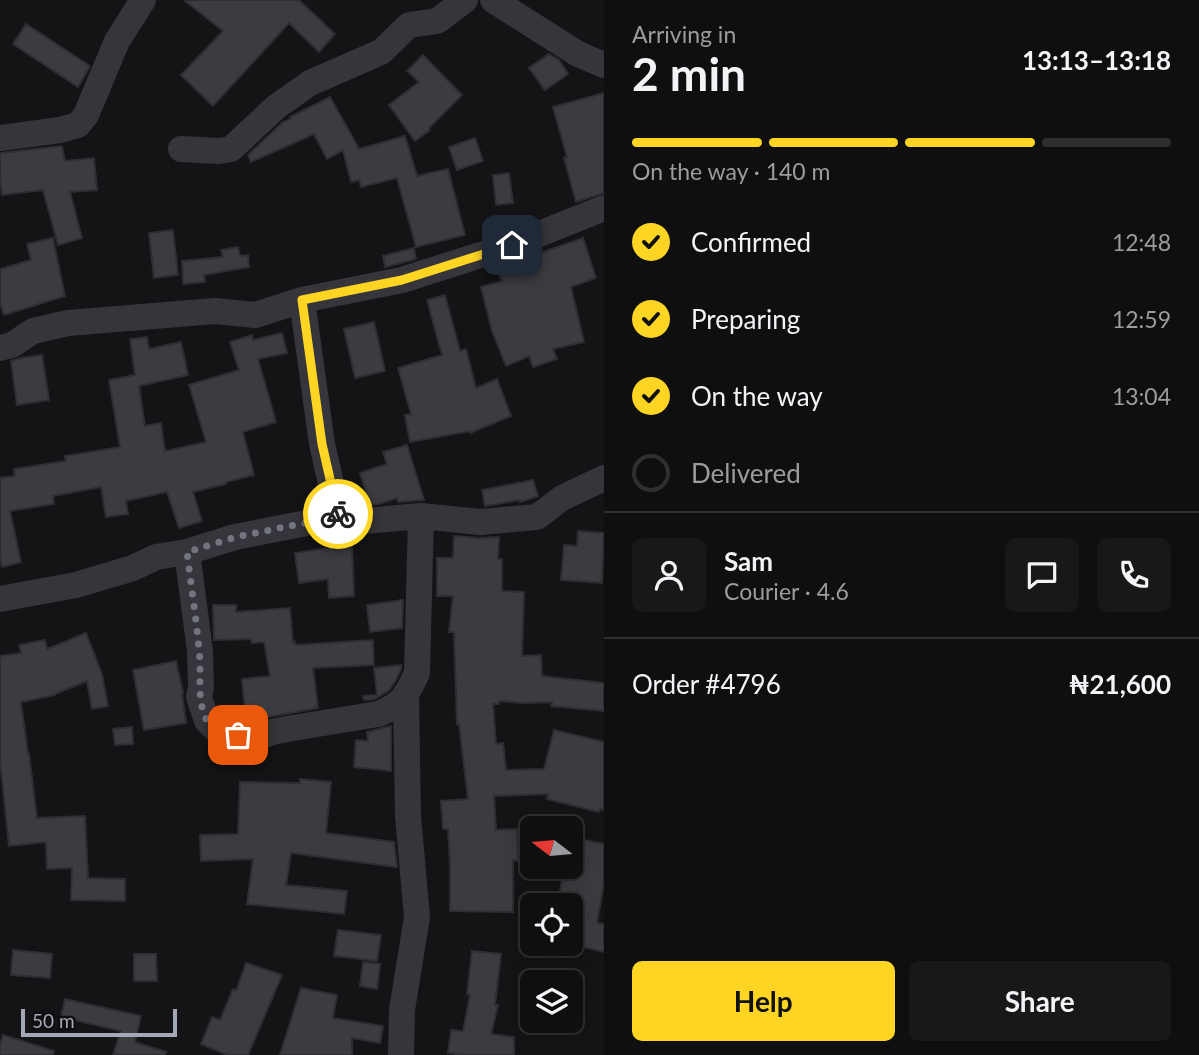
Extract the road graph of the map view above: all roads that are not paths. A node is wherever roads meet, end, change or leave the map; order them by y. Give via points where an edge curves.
1 (143, 0) edge
2 (465, 0) edge
3 (493, 0) edge
4 (604, 65) edge
5 (0, 138) edge
6 (181, 149) dead end
7 (604, 208) edge
8 (302, 300) junction
9 (0, 348) edge
10 (604, 478) edge
11 (421, 516) junction
12 (340, 523) junction
13 (187, 552) junction
14 (0, 599) edge
15 (406, 696) junction
16 (401, 1055) edge

1 - 5 street via 117,41 78,125
2 - 6 street via 437,21 409,25 381,52 310,83 231,149
3 - 4 street via 578,54
7 - 8 street via 512,245 402,280
8 - 9 street via 255,315 215,311 68,323 33,331
8 - 12 street via 322,444
10 - 11 street via 562,498 537,517 480,522
11 - 12 street
11 - 15 street via 417,673
12 - 13 street via 289,526
13 - 14 street via 156,557 76,585
13 - 15 street via 200,651 199,697 207,721 220,733 256,738 378,714
15 - 16 street via 408,816 417,917 402,1010

